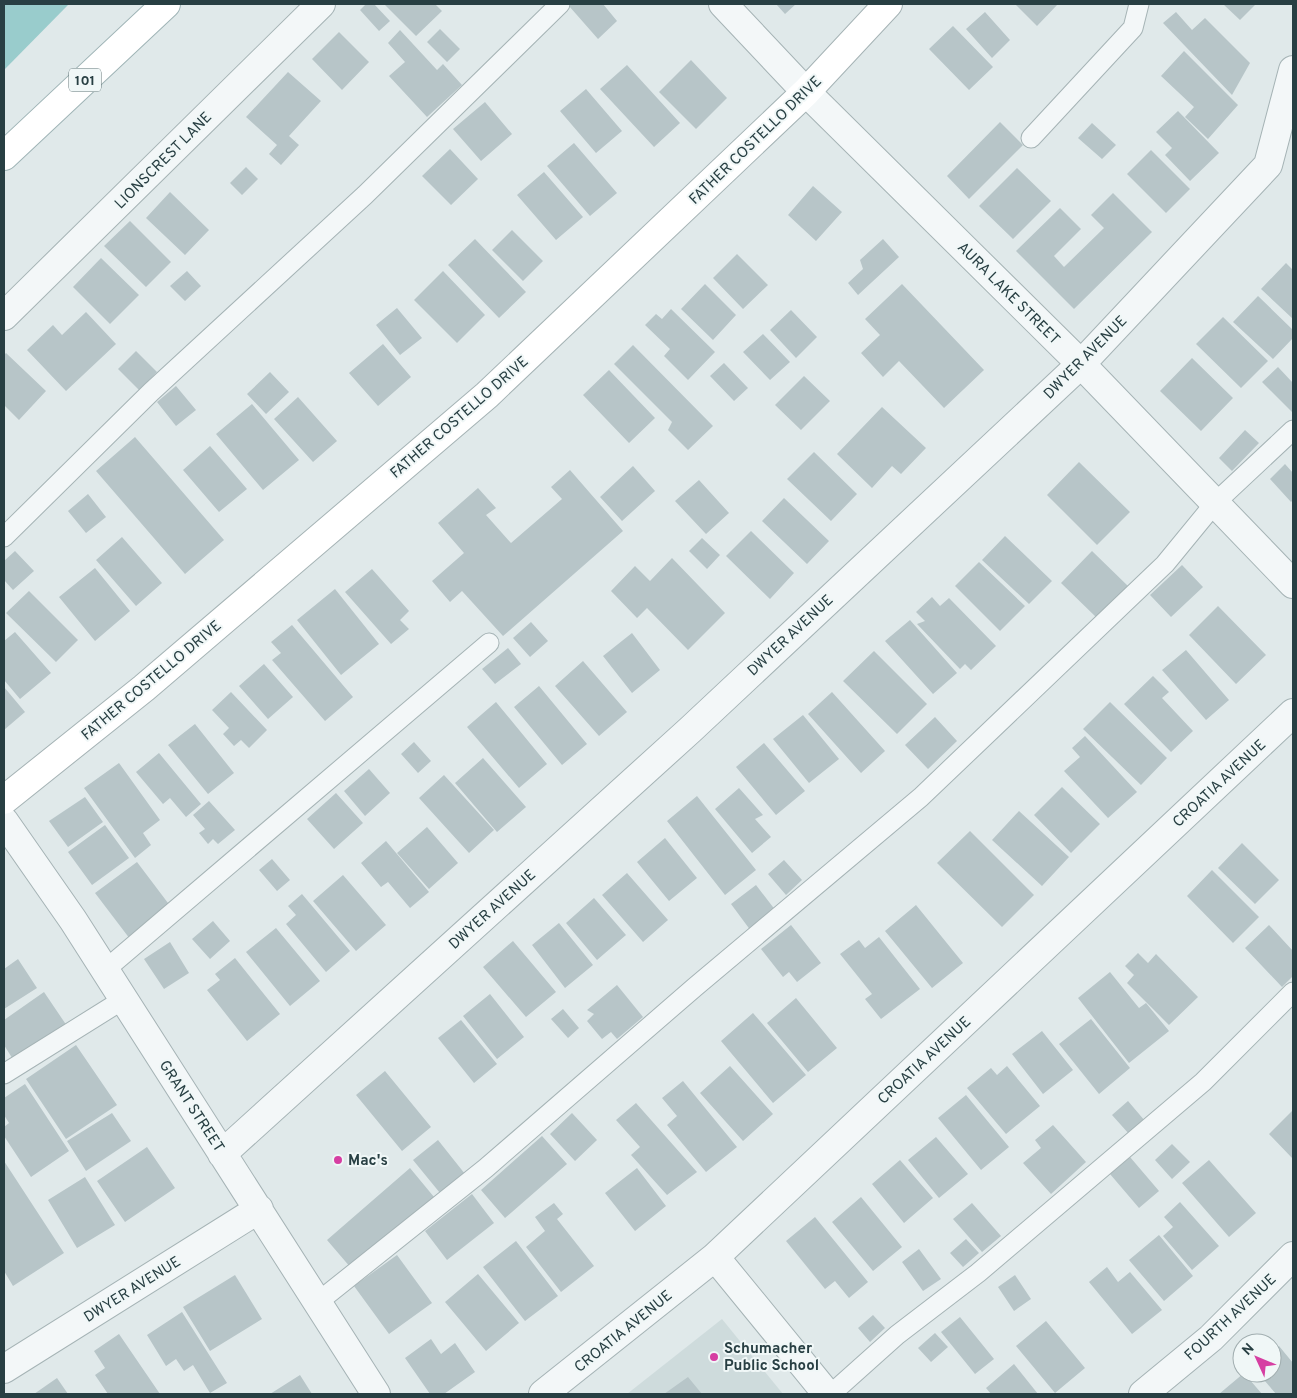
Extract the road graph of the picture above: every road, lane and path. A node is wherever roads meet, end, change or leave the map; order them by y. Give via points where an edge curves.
1 (166, 4) edge
2 (321, 4) edge
3 (560, 4) edge
4 (723, 4) edge
5 (888, 4) edge
6 (1139, 4) edge
7 (1293, 70) edge
8 (806, 92) junction
9 (1031, 138) dead end
10 (4, 156) edge
11 (4, 316) edge
12 (1081, 364) junction
13 (1293, 430) edge
14 (1216, 503) junction
15 (4, 537) edge
16 (1293, 584) edge
17 (489, 643) dead end
18 (1293, 713) edge
19 (4, 800) edge
20 (4, 821) edge
21 (105, 970) junction
22 (1293, 992) edge
23 (124, 999) junction
24 (4, 1074) edge
25 (222, 1154) junction
26 (259, 1209) junction
27 (1293, 1256) edge
28 (715, 1257) junction
29 (318, 1302) junction
30 (4, 1369) edge
31 (376, 1394) edge
32 (543, 1394) edge
33 (827, 1394) edge
34 (831, 1394) edge
35 (1143, 1394) edge

1 - 10 street, 101
2 - 11 street, LIONSCREST LANE
3 - 15 lane via 365,195 151,392
4 - 8 street, AURA LAKE STREET
5 - 8 street, FATHER COSTELLO DRIVE
6 - 9 lane via 1133,28
7 - 12 street, DWYER AVENUE via 1268,165
8 - 12 street, AURA LAKE STREET
8 - 19 street, FATHER COSTELLO DRIVE via 487,396 144,688
12 - 14 street, AURA LAKE STREET
12 - 25 street, DWYER AVENUE via 682,736
13 - 14 lane
14 - 16 street, AURA LAKE STREET
14 - 29 lane via 1165,564 921,798 486,1168
17 - 21 lane
18 - 28 street, CROATIA AVENUE
20 - 21 street, GRANT STREET
21 - 23 street, GRANT STREET
22 - 34 lane via 1203,1082 978,1273 897,1335
23 - 24 lane
23 - 25 street, GRANT STREET
25 - 26 street, GRANT STREET
26 - 29 street, GRANT STREET
26 - 30 street, DWYER AVENUE
27 - 35 street, FOURTH AVENUE via 1211,1338
28 - 32 street, CROATIA AVENUE
28 - 33 street
29 - 31 street, GRANT STREET

